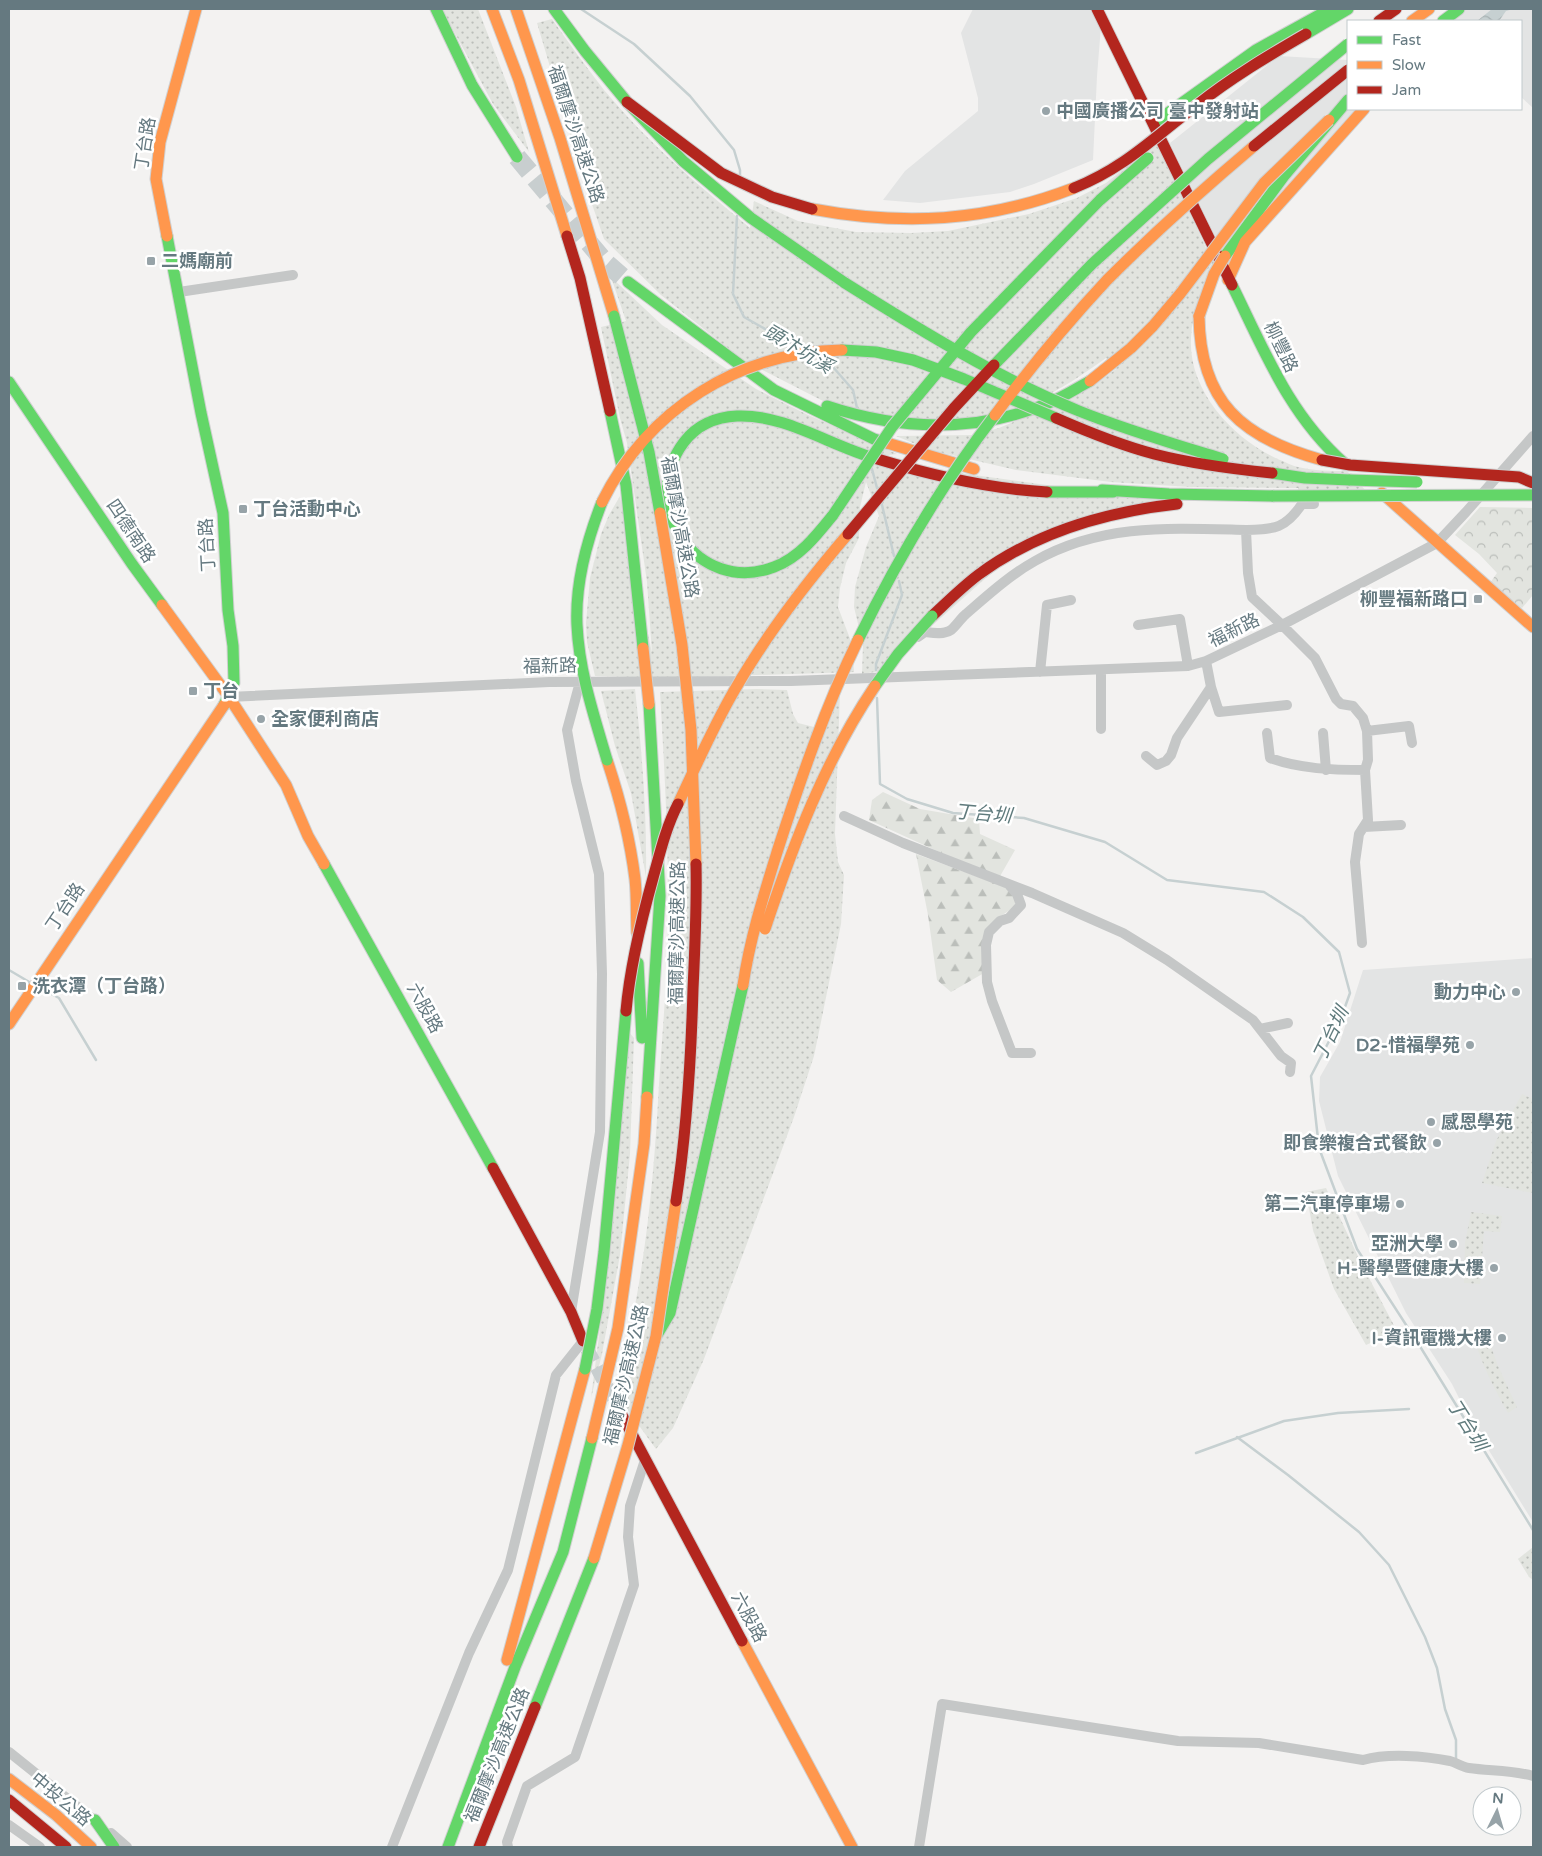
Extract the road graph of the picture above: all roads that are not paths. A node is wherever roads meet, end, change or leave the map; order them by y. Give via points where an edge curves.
1 (196, 9) edge
2 (436, 9) edge
3 (516, 9) edge
4 (554, 9) edge
5 (1096, 9) edge
6 (1331, 9) edge
7 (1348, 9) edge
8 (1396, 9) edge
9 (1429, 9) edge
10 (1444, 9) edge
11 (1459, 9) edge
12 (493, 10) edge
13 (1380, 20) edge
14 (1413, 20) edge
15 (1430, 20) edge
16 (1445, 20) edge
17 (1306, 34) junction
18 (1347, 45) edge
19 (1347, 71) edge
20 (1347, 101) edge
21 (627, 102) junction
22 (1363, 110) edge
23 (1329, 120) junction
24 (1154, 123) junction
25 (516, 157) tunnel mouth
26 (293, 275) dead end
27 (1228, 280) junction
28 (628, 282) tunnel mouth
29 (178, 292) junction
30 (727, 358) junction
31 (9, 382) edge
32 (1533, 436) edge
33 (1272, 473) junction
34 (1533, 484) edge
35 (1114, 492) junction
36 (1533, 495) edge
37 (1273, 496) junction
38 (1390, 500) junction
39 (1246, 530) junction
40 (1437, 543) junction
41 (1071, 600) dead end
42 (1138, 625) dead end
43 (1282, 625) junction
44 (1533, 627) edge
45 (1206, 661) junction
46 (1188, 666) junction
47 (1101, 670) junction
48 (1040, 672) junction
49 (880, 677) junction
50 (580, 682) junction
51 (1211, 687) junction
52 (229, 696) junction
53 (1287, 705) dead end
54 (1101, 729) dead end
55 (1367, 731) junction
56 (1267, 733) dead end
57 (1323, 733) dead end
58 (1412, 743) dead end
59 (1146, 756) dead end
60 (1326, 770) junction
61 (1365, 770) junction
62 (844, 816) dead end
63 (1401, 825) dead end
64 (1364, 827) junction
65 (1008, 884) junction
66 (1362, 943) dead end
67 (743, 985) junction
68 (9, 1024) edge
69 (1288, 1024) dead end
70 (1260, 1029) junction
71 (1030, 1053) dead end
72 (1290, 1072) dead end
73 (649, 1074) junction
74 (571, 1312) junction
75 (656, 1336) junction
76 (583, 1341) joint
77 (616, 1404) tunnel mouth
78 (645, 1460) junction
79 (499, 1713) junction
80 (9, 1752) edge
81 (1533, 1776) edge
82 (9, 1779) edge
83 (9, 1800) edge
84 (95, 1820) junction
85 (9, 1825) edge
86 (40, 1847) edge
87 (66, 1847) edge
88 (91, 1847) edge
89 (114, 1847) edge
90 (127, 1847) edge
91 (392, 1847) edge
92 (448, 1847) edge
93 (479, 1847) edge
94 (508, 1847) edge
95 (852, 1847) edge
96 (919, 1847) edge

1 - 29 main road, 丁台路 via 163,127 156,179
2 - 25 main road via 472,85
3 - 75 main road, 福爾摩沙高速公路, bridge via 560,138 614,316 649,452 682,645 691,730 697,896 689,1088 684,1148
4 - 21 main road
5 - 24 main road, 柳豐路
6 - 24 main road via 1256,50
7 - 17 main road
8 - 13 main road
9 - 14 main road
10 - 15 main road
11 - 16 main road
12 - 73 main road, 福爾摩沙高速公路, bridge via 519,80 580,278 626,485 650,704 660,896
17 - 21 main road, bridge via 1261,60 1192,108 1128,160 1099,176 1067,191 1020,206 951,218 896,220 860,216 824,211 779,198 736,181 714,168
17 - 35 main road, bridge via 1230,88 1100,200 971,332 892,427 833,515 788,560 750,574 722,570 697,556 683,540 668,511 666,495 671,462 687,439 718,418 743,416 774,421 869,456 904,467 969,481 1060,493
18 - 79 main road, bridge via 1200,165 1092,264 995,364 808,581 733,692 668,828 641,923 626,1011 597,1310 538,1549 501,1677
19 - 67 main road, bridge via 1254,144 1107,280 1024,377 935,501 870,616 836,687 795,792 761,900 748,948
20 - 23 main road
21 - 33 main road, bridge via 683,161 751,218 845,283 929,335 1060,403 1139,434
22 - 27 main road via 1245,242
23 - 30 main road, bridge via 1257,192 1152,327 1090,380 1046,404 1010,416 950,426 884,422 838,411 788,391
23 - 34 main road, bridge via 1214,274 1199,316 1198,333 1205,371 1212,385 1222,401 1253,431 1268,441 1312,457 1350,465 1519,477
24 - 27 main road, 柳豐路
26 - 29 street
27 - 38 main road, 柳豐路 via 1282,388 1304,420 1331,452
28 - 30 main road
29 - 52 main road, 丁台路 via 223,512 233,646 234,683
30 - 35 main road via 774,390 864,435 992,474
31 - 52 main road, 四德南路 via 132,564
32 - 40 street, 福新路
33 - 34 main road, bridge via 1350,480
33 - 73 main road, bridge via 1205,466 1140,450 1050,416 962,377 896,355 851,350 813,350 738,370 686,399 656,426 630,454 611,483 591,530 578,592 576,626 583,666 620,799 635,881 640,1024
35 - 37 main road
36 - 37 main road, bridge
37 - 67 main road, bridge via 1155,506 1109,514 1065,528 1028,545 964,586 932,616 888,667 831,762 787,864 753,966
38 - 39 street via 1302,504 1291,520 1271,529
38 - 40 main road, 柳豐路
39 - 43 street via 1252,597
39 - 49 street via 1157,528 1085,539 1036,560 1005,581 951,630 940,634 925,632
40 - 43 street, 福新路
40 - 44 main road, 柳豐路
41 - 48 street via 1047,605
42 - 46 street via 1180,619
43 - 45 street, 福新路
43 - 55 street via 1315,658 1336,699 1341,704 1353,706 1363,718
45 - 46 street, 福新路
45 - 51 street
46 - 47 street, 福新路
47 - 48 street, 福新路
47 - 54 street
48 - 49 street, 福新路
49 - 50 street, 福新路 via 792,681
50 - 52 street, 福新路
50 - 74 street via 567,730 599,874 602,974 600,1132
51 - 53 street via 1219,712
51 - 59 street via 1177,738 1172,755 1157,766
52 - 68 main road, 丁台路
52 - 74 main road, 六股路 via 286,786 308,836 464,1112
55 - 58 street via 1409,726
55 - 61 street
56 - 60 street via 1270,758
57 - 60 street
60 - 61 street
61 - 64 street via 1368,820
62 - 65 street via 904,844
63 - 64 street
64 - 66 street via 1359,834 1355,862
65 - 70 street via 1123,933 1253,1020
65 - 71 street via 1021,905 989,932 986,945 988,982 1012,1053
67 - 75 main road, bridge via 670,1313
69 - 70 street
70 - 72 street via 1281,1056 1291,1063
73 - 79 main road, 福爾摩沙高速公路 via 644,1144 618,1328 596,1424 564,1552
74 - 76 main road, 六股路
75 - 93 main road, 福爾摩沙高速公路, bridge via 594,1558
76 - 91 street via 556,1374 508,1570 469,1653
77 - 78 main road, 六股路
78 - 94 street via 630,1506 628,1537 634,1585 575,1757 527,1786
78 - 95 main road, 六股路
79 - 92 main road, 福爾摩沙高速公路
80 - 84 street
81 - 96 street via 1466,1767 1430,1758 1376,1756 1363,1760 1259,1743 1178,1741 942,1704
82 - 88 main road, 中投公路
83 - 87 main road, 中投公路
84 - 89 main road
84 - 90 street
85 - 86 street

